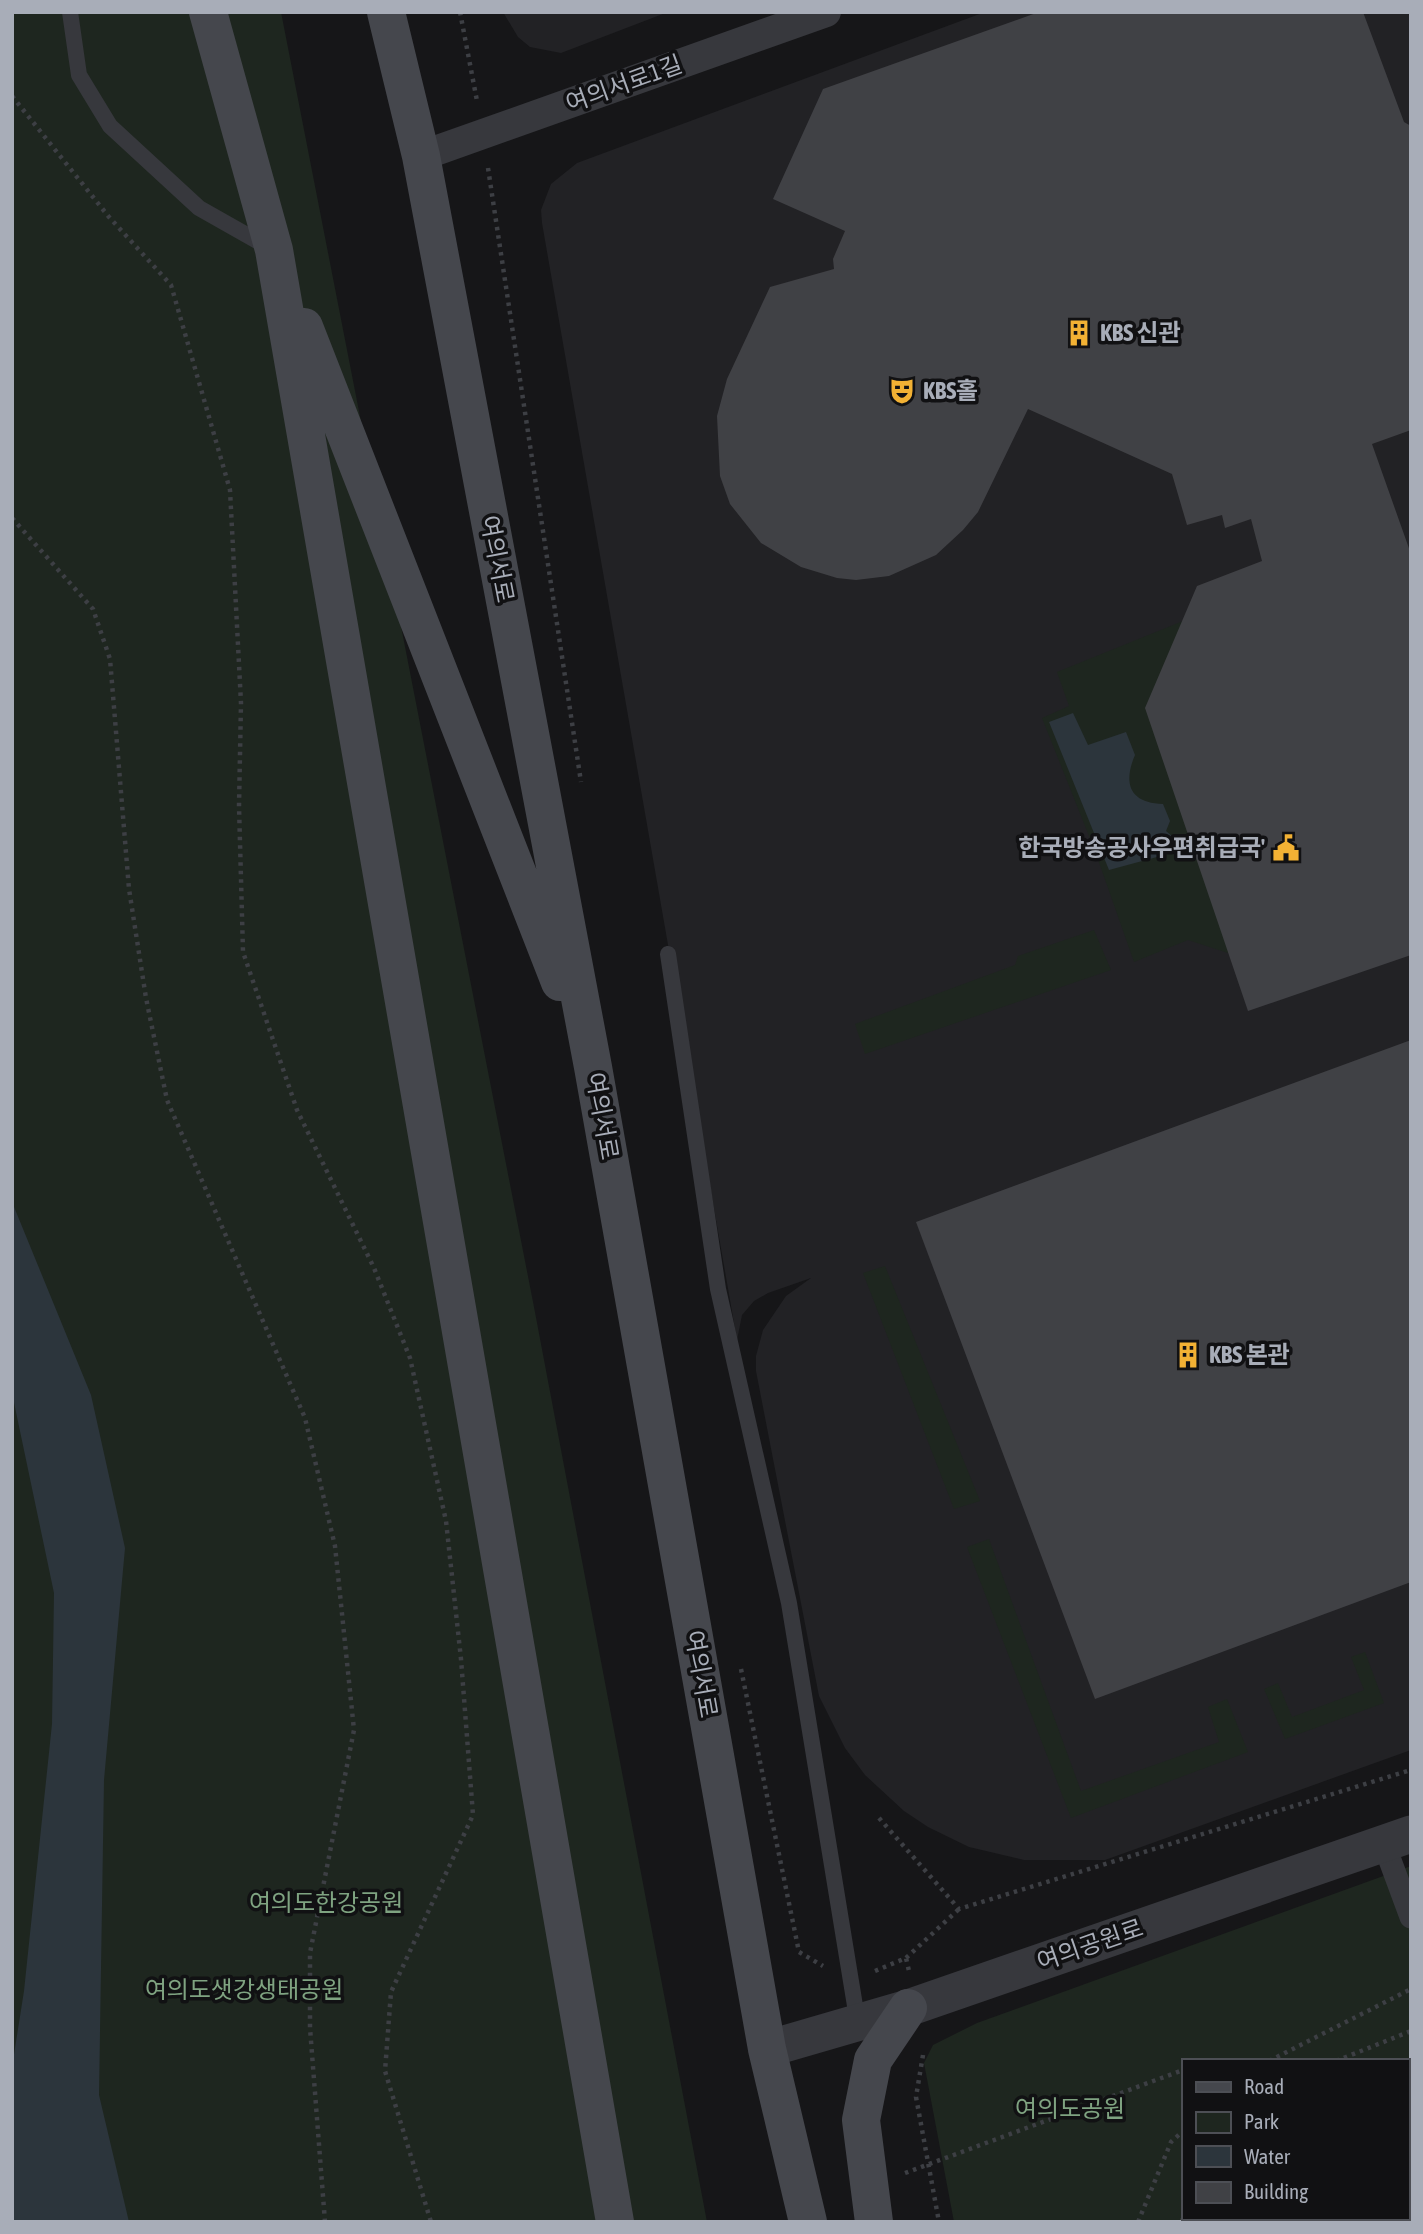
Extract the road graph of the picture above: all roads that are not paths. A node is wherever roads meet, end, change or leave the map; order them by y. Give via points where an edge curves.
1 (71, 12) edge
2 (208, 12) edge
3 (386, 12) edge
4 (826, 12) edge
5 (421, 156) junction
6 (274, 250) junction
7 (668, 954) dead end
8 (593, 1067) junction
9 (1397, 1839) edge
10 (1411, 1917) edge
11 (908, 2008) junction
12 (858, 2024) junction
13 (767, 2049) junction
14 (861, 2120) junction
15 (615, 2222) edge
16 (808, 2222) edge
17 (874, 2222) edge
18 (884, 2222) edge

1 - 6 lane via 79,75 110,126 199,208
2 - 6 main road
3 - 5 main road, 여의서로
4 - 5 street, 여의서로1길
5 - 8 main road, 여의서로
6 - 8 main road
6 - 15 main road
7 - 12 lane via 718,1289 789,1602
8 - 13 main road, 여의서로
9 - 10 street
9 - 11 street, 여의공원로
11 - 12 street, 여의공원로
11 - 14 main road via 873,2060
12 - 13 street, 여의공원로
13 - 16 main road, 여의서로
14 - 17 main road
14 - 18 main road

